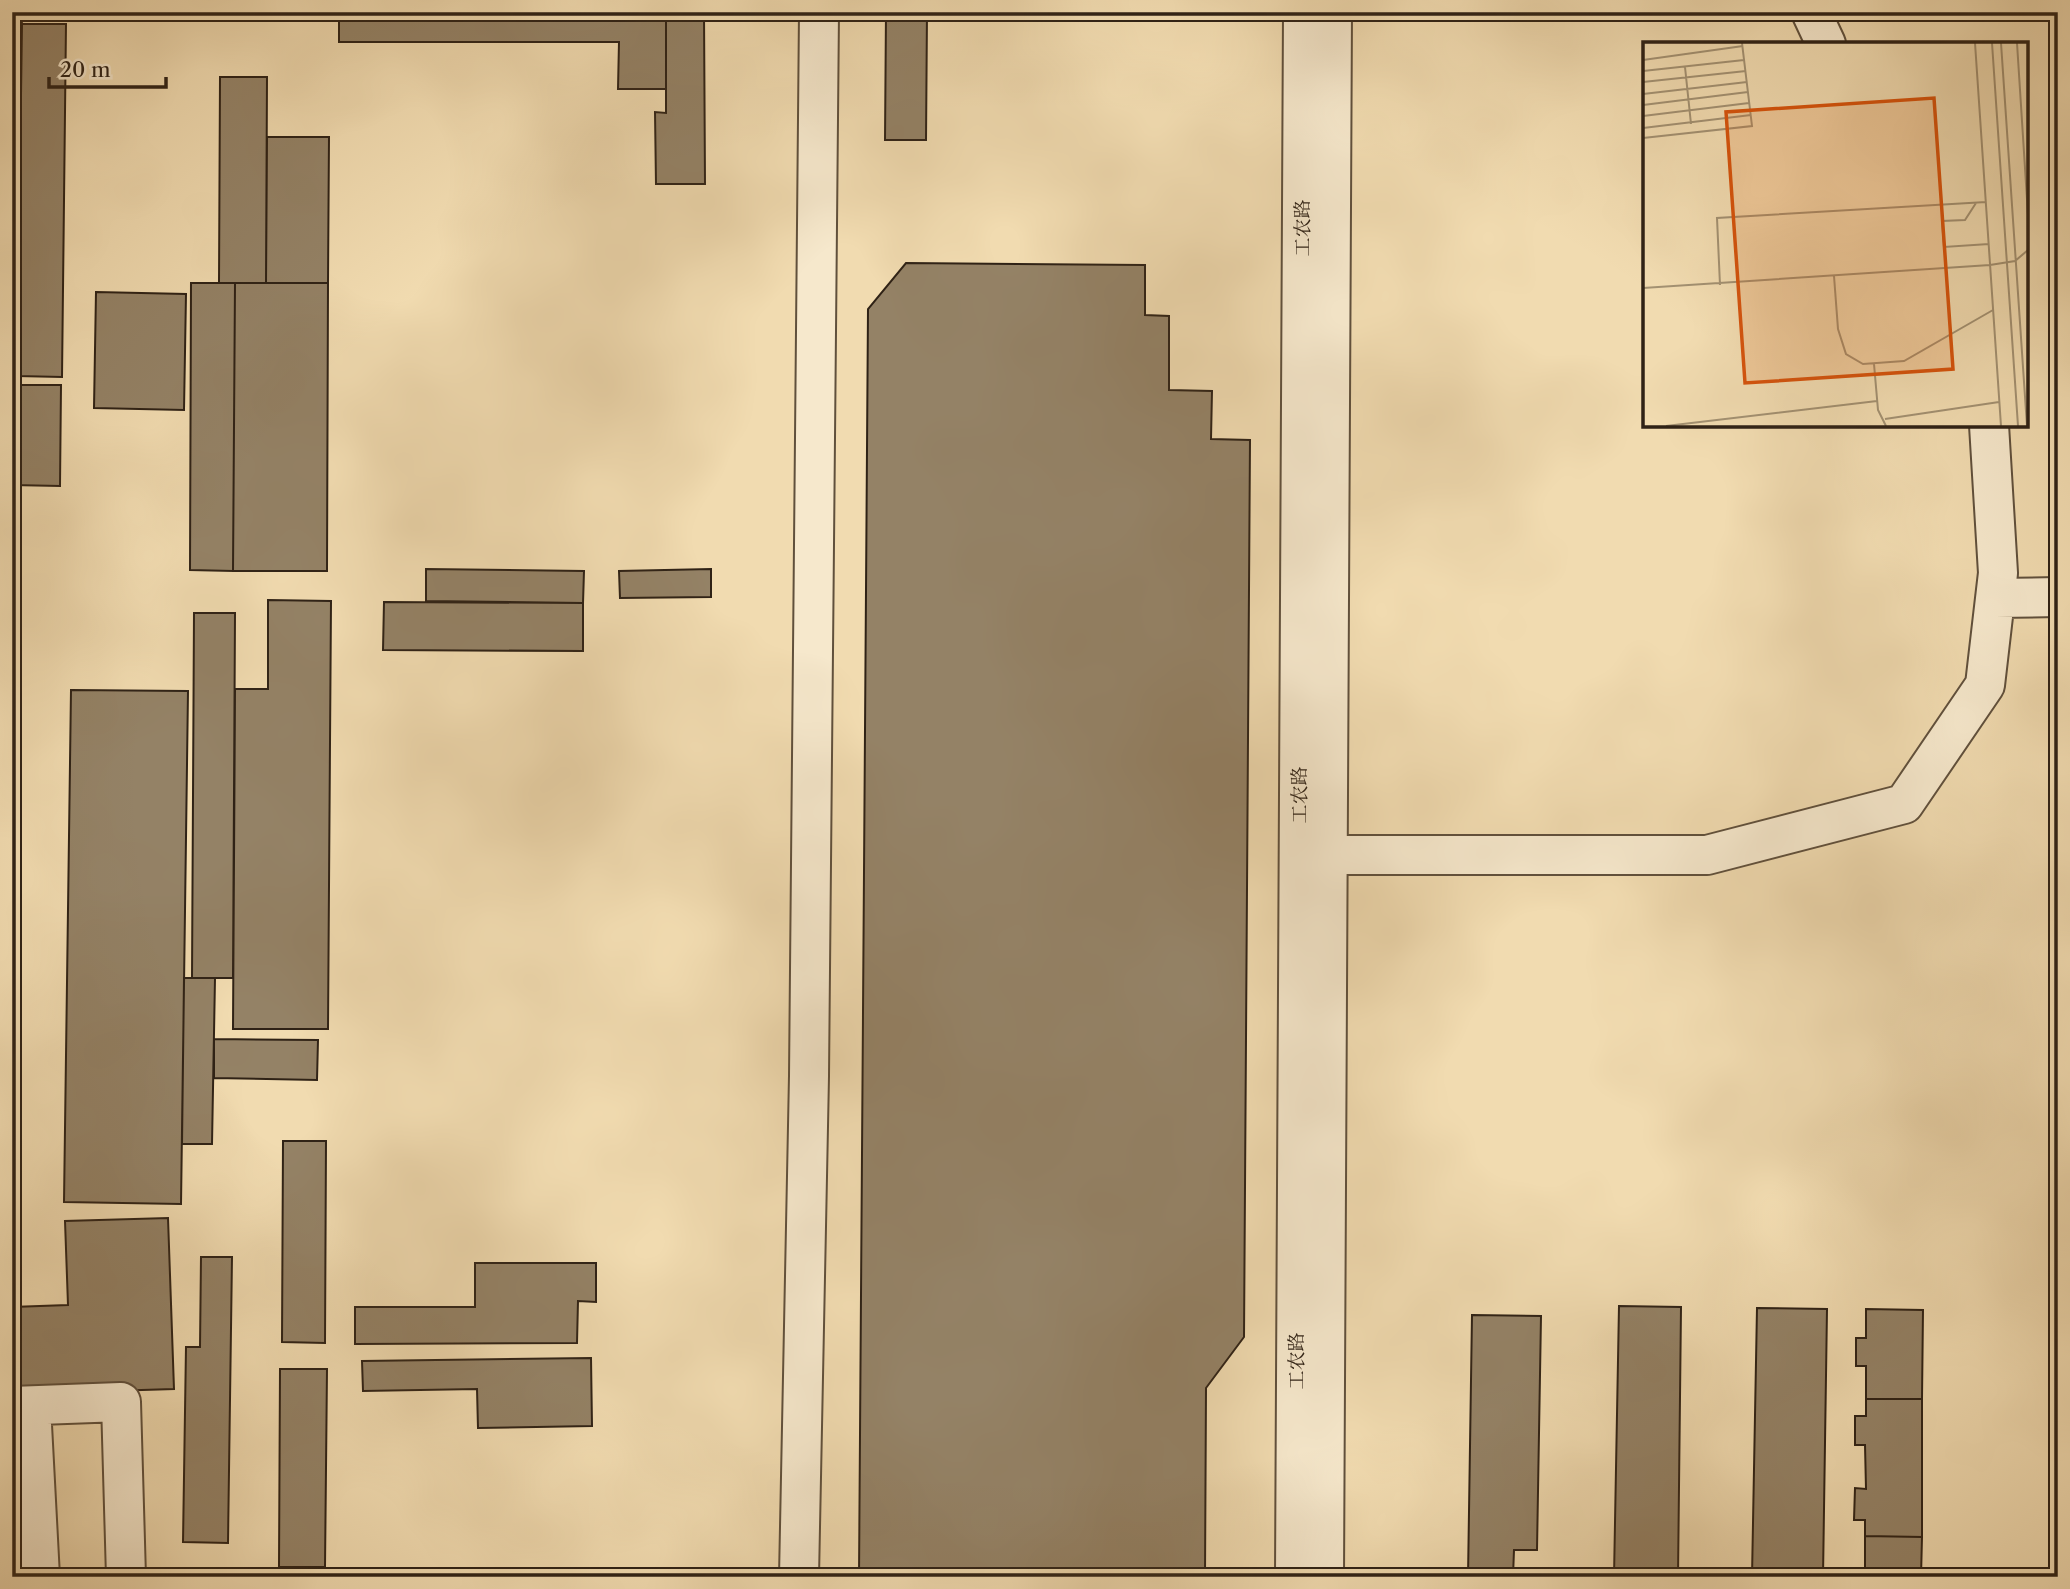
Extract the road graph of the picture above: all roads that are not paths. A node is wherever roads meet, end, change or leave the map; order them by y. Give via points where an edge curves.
1 (819, 12) edge
2 (1303, 12) edge
3 (1332, 12) edge
4 (1811, 12) edge
5 (1825, 42) edge
6 (1989, 427) edge
7 (2058, 597) edge
8 (1995, 598) junction
9 (1313, 855) junction
10 (22, 1406) edge
11 (40, 1577) edge
12 (126, 1577) edge
13 (799, 1577) edge
14 (1295, 1577) edge
15 (1324, 1577) edge

1 - 13 street via 809,1076
2 - 9 street, 工农路
3 - 9 street, 工农路
4 - 5 street
6 - 8 street via 1998,573
7 - 8 street
8 - 9 street via 1985,685 1904,804 1707,855
9 - 14 street, 工农路
9 - 15 street, 工农路
10 - 11 street
10 - 12 street via 121,1402

